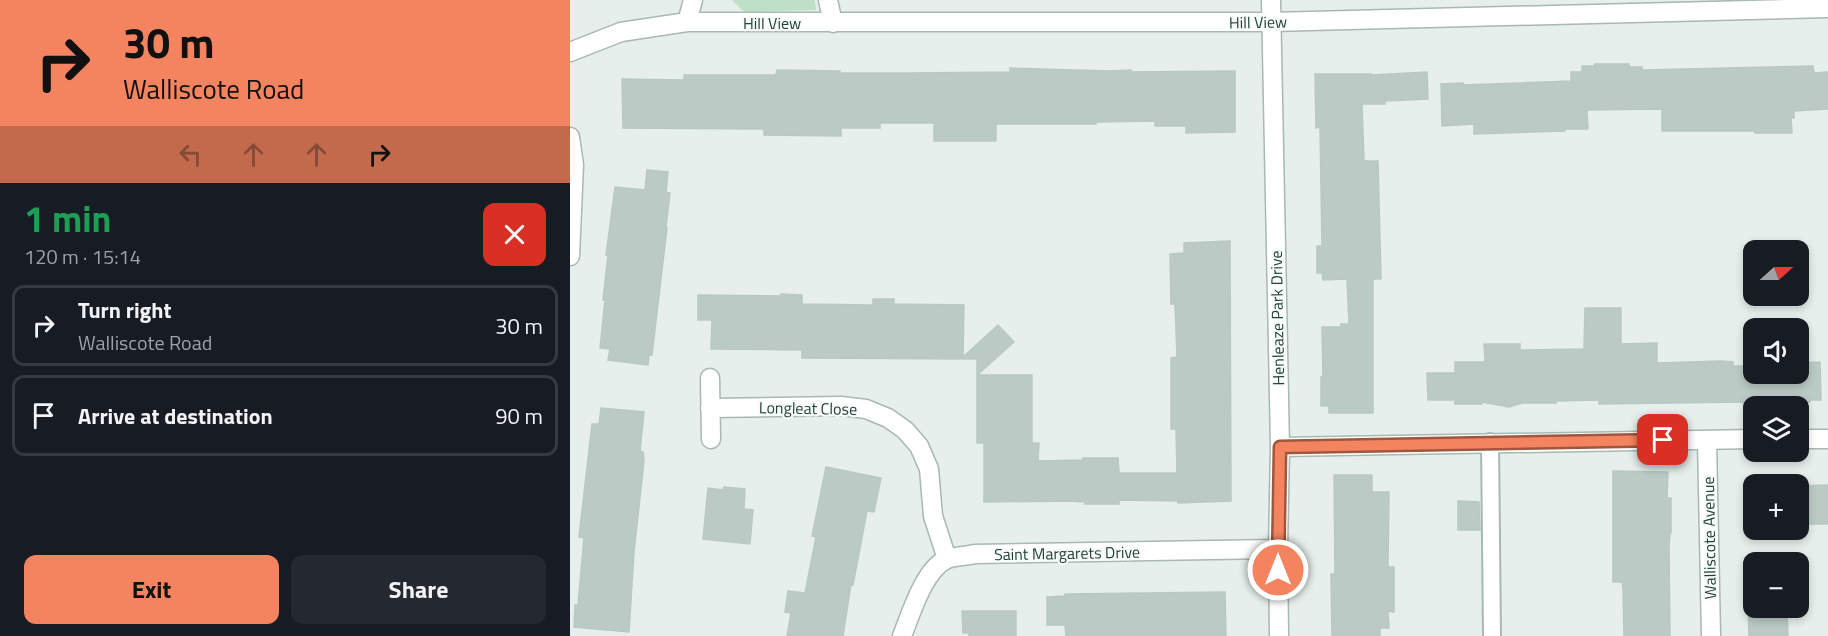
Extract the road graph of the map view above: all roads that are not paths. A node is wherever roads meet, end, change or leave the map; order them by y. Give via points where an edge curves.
1 (693, 0) edge
2 (828, 0) edge
3 (1271, 0) edge
4 (1828, 8) edge
5 (687, 22) junction
6 (1271, 22) junction
7 (834, 23) junction
8 (570, 52) edge
9 (570, 137) edge
10 (570, 256) edge
11 (710, 378) dead end
12 (710, 408) junction
13 (711, 439) dead end
14 (1743, 439) edge
15 (1809, 439) edge
16 (1828, 439) edge
17 (1707, 440) junction
18 (1490, 442) junction
19 (1280, 447) junction
20 (1278, 549) junction
21 (947, 559) junction
22 (902, 636) edge
23 (1279, 636) edge
24 (1492, 636) edge
25 (1711, 636) edge

1 - 5 street
2 - 7 street
3 - 6 street, Henleaze Park Drive
4 - 6 street, Hill View
5 - 7 street, Hill View
5 - 8 street, Hill View via 621,32
6 - 7 street, Hill View
6 - 19 street, Henleaze Park Drive
9 - 10 street via 574,165
11 - 12 street
12 - 13 street
12 - 21 street, Longleat Close via 841,406 866,409 888,418 919,446 929,469 933,516
14 - 17 street
15 - 16 street
17 - 18 street
17 - 25 street, Walliscote Avenue
18 - 19 street
18 - 24 lane
19 - 20 street, Henleaze Park Drive
20 - 21 street, Saint Margarets Drive via 975,554
20 - 23 street, Henleaze Park Drive
21 - 22 street via 932,571

